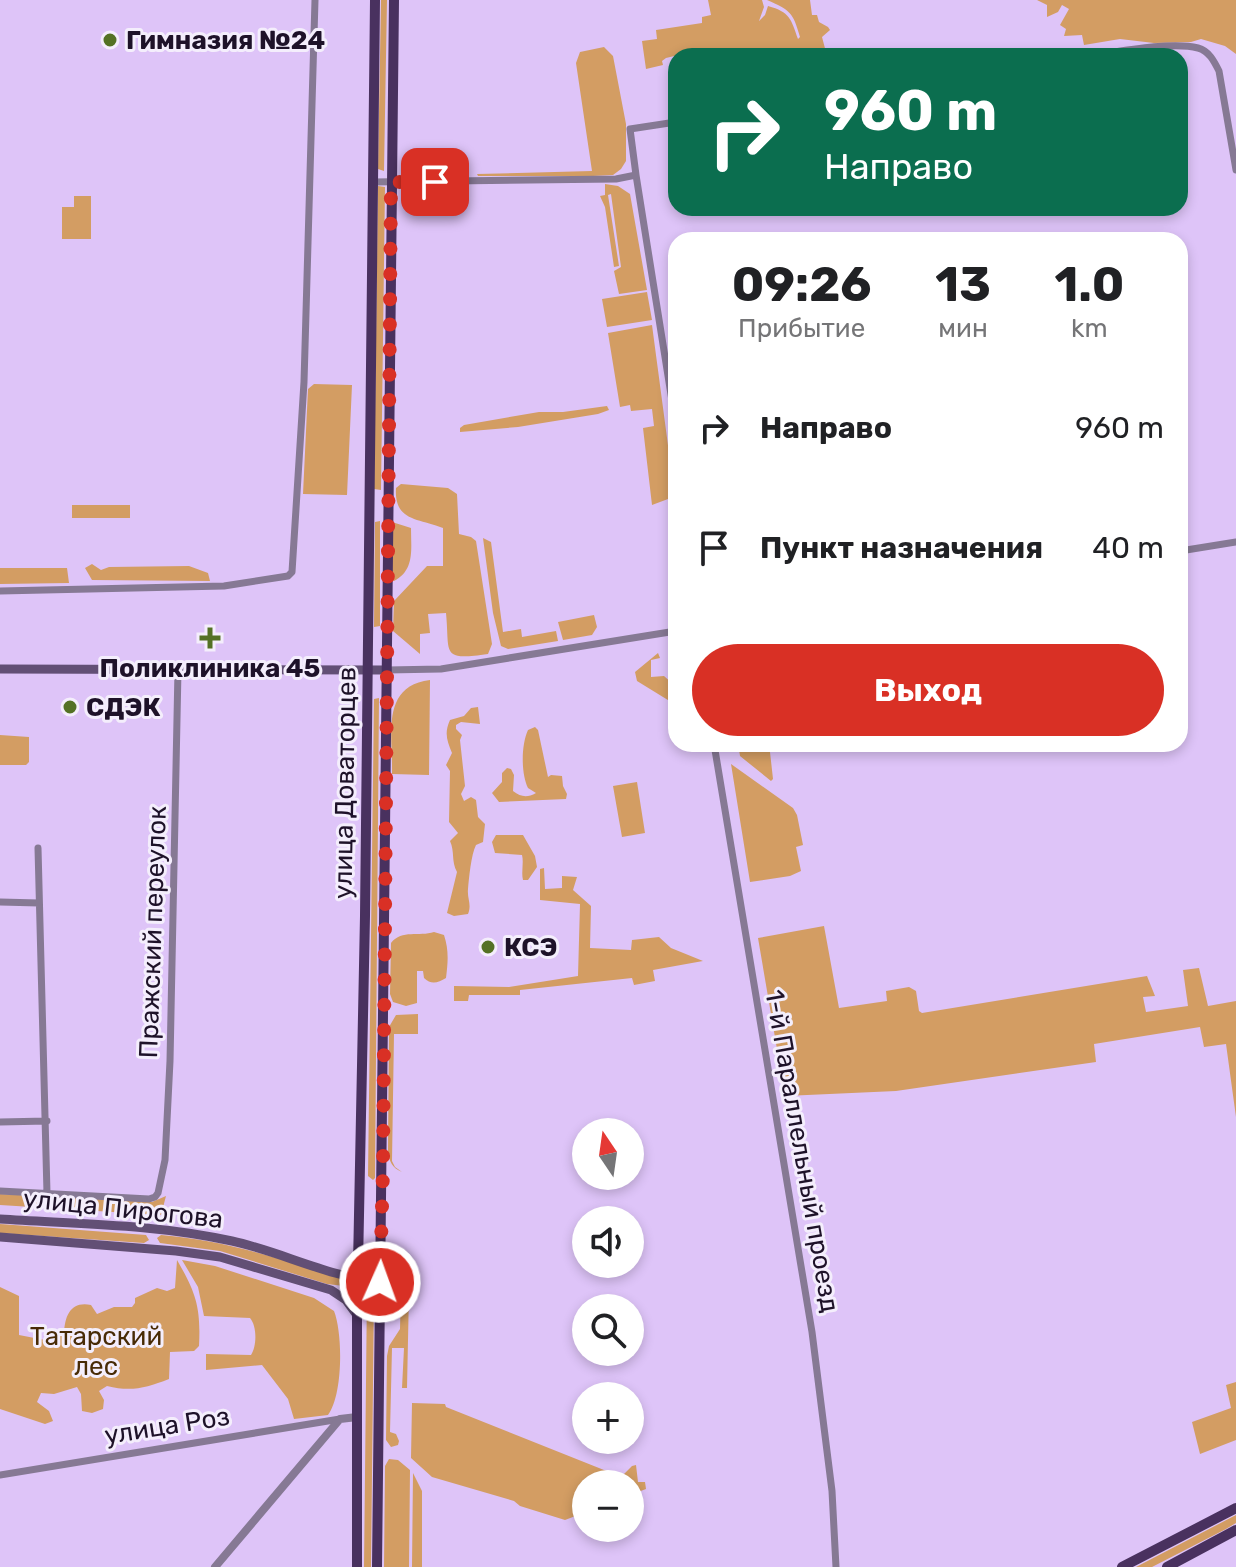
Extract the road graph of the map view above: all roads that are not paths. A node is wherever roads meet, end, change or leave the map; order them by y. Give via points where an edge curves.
1 (315, 0) edge
2 (375, 0) edge
3 (394, 0) edge
4 (1142, 48) edge
5 (668, 123) edge
6 (1236, 170) edge
7 (636, 175) junction
8 (372, 182) junction
9 (391, 182) junction
10 (668, 376) edge
11 (1236, 542) edge
12 (1188, 550) edge
13 (0, 591) edge
14 (668, 632) edge
15 (0, 669) edge
16 (178, 670) junction
17 (368, 670) junction
18 (387, 670) junction
19 (715, 752) edge
20 (38, 848) dead end
21 (0, 902) edge
22 (39, 903) junction
23 (47, 1121) junction
24 (0, 1122) edge
25 (0, 1191) edge
26 (47, 1193) junction
27 (0, 1219) edge
28 (156, 1229) junction
29 (0, 1237) edge
30 (154, 1249) junction
31 (358, 1280) junction
32 (380, 1282) junction
33 (357, 1315) junction
34 (357, 1417) junction
35 (340, 1419) junction
36 (0, 1475) edge
37 (1236, 1508) edge
38 (1236, 1530) edge
39 (215, 1567) edge
40 (357, 1567) edge
41 (377, 1567) edge
42 (836, 1567) edge
43 (1122, 1567) edge
44 (1167, 1567) edge

1 - 13 street via 304,382 292,572 224,586
2 - 8 main road, улица Доваторцев
3 - 9 main road, улица Доваторцев
4 - 6 street via 1199,48 1212,57
5 - 7 street via 630,129
7 - 9 street
7 - 10 street
8 - 9 street
8 - 17 main road, улица Доваторцев
9 - 18 main road, улица Доваторцев
11 - 12 street
14 - 18 street via 441,669
15 - 16 main road
16 - 17 main road
16 - 26 street, Пражский переулок via 169,1074 158,1193 149,1199
17 - 18 main road
17 - 31 main road, улица Доваторцев
18 - 32 main road, улица Доваторцев
19 - 42 street, 1-й Параллельный проезд via 812,1332
20 - 22 street
21 - 22 street
22 - 23 street
23 - 24 street
23 - 26 street
25 - 26 street
27 - 28 main road, улица Пирогова
28 - 30 main road
28 - 31 main road, улица Пирогова via 235,1242
29 - 30 main road, улица Пирогова
30 - 33 main road, улица Пирогова via 220,1257 331,1290
31 - 32 main road, улица Пирогова
31 - 33 main road, улица Доваторцев
32 - 41 main road, улица Доваторцев
33 - 34 main road, улица Доваторцев
34 - 35 street
34 - 40 main road, улица Доваторцев
35 - 36 street, улица Роз
35 - 39 street
37 - 43 main road
38 - 44 main road

